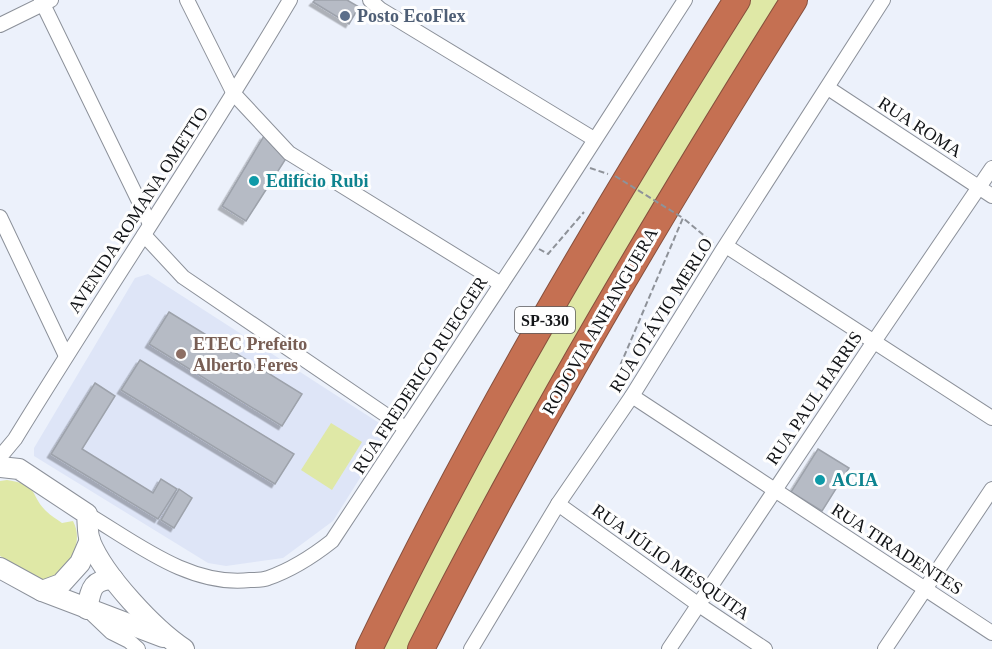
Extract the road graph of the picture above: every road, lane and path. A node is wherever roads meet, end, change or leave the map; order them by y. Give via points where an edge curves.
1 (187, 0) edge
2 (290, 0) edge
3 (370, 0) edge
4 (685, 0) edge
5 (737, 0) edge
6 (794, 0) edge
7 (883, 0) edge
8 (45, 1) edge
9 (0, 25) edge
10 (828, 88) junction
11 (234, 94) junction
12 (594, 139) junction
13 (578, 164) junction
14 (992, 168) edge
15 (979, 187) junction
16 (992, 196) edge
17 (585, 211) dead end
18 (0, 217) edge
19 (683, 218) junction
20 (147, 230) junction
21 (530, 242) junction
22 (724, 248) junction
23 (501, 284) junction
24 (873, 342) junction
25 (66, 356) junction
26 (632, 396) junction
27 (992, 418) edge
28 (405, 428) junction
29 (15, 439) junction
30 (0, 457) edge
31 (9, 468) edge
32 (992, 489) edge
33 (774, 491) junction
34 (558, 504) junction
35 (87, 514) junction
36 (90, 540) junction
37 (2, 570) edge
38 (113, 579) junction
39 (925, 589) junction
40 (42, 591) junction
41 (699, 605) junction
42 (87, 609) junction
43 (111, 632) junction
44 (992, 633) edge
45 (176, 644) edge
46 (119, 649) edge
47 (138, 649) edge
48 (369, 649) edge
49 (421, 649) edge
50 (471, 649) edge
51 (669, 649) edge
52 (765, 649) edge
53 (885, 649) edge

1 - 11 street
2 - 11 street, AVENIDA ROMANA OMETTO
3 - 12 street
4 - 12 street, RUA FREDERICO RUEGGER
5 - 48 highway, SP-330 via 622,186 535,337 427,533
6 - 49 highway, RODOVIA ANHANGUERA / SP-330 via 637,255 506,485
7 - 10 street, RUA OTÁVIO MERLO
8 - 9 street
8 - 20 street
10 - 15 street, RUA ROMA
10 - 22 street, RUA OTÁVIO MERLO
11 - 20 street, AVENIDA ROMANA OMETTO
11 - 23 street via 289,153
12 - 13 street, RUA FREDERICO RUEGGER
13 - 19 path, bridge via 615,176
13 - 21 street, RUA FREDERICO RUEGGER
14 - 15 street, RUA PAUL HARRIS
15 - 16 street, RUA ROMA
15 - 24 street, RUA PAUL HARRIS
17 - 21 path via 548,254
18 - 25 street
19 - 22 path
19 - 26 path via 614,380
20 - 25 street, AVENIDA ROMANA OMETTO
20 - 28 street via 183,277
21 - 23 street, RUA FREDERICO RUEGGER
22 - 24 street
22 - 26 street, RUA OTÁVIO MERLO
23 - 28 street, RUA FREDERICO RUEGGER
24 - 27 street
24 - 33 street, RUA PAUL HARRIS
25 - 29 street, AVENIDA ROMANA OMETTO
26 - 33 street, RUA TIRADENTES
26 - 34 street, RUA OTÁVIO MERLO
28 - 35 street, RUA FREDERICO RUEGGER via 332,541 313,556 267,579 232,582 197,575
29 - 30 street, AVENIDA ROMANA OMETTO
29 - 31 street
31 - 35 street
32 - 39 street
33 - 39 street, RUA TIRADENTES
33 - 41 street, RUA PAUL HARRIS
34 - 41 street, RUA JÚLIO MESQUITA
34 - 50 street, RUA OTÁVIO MERLO
35 - 36 street
36 - 38 street
36 - 40 street via 80,563 61,584
37 - 40 street
38 - 42 street via 96,583
38 - 45 street
39 - 44 street, RUA TIRADENTES
39 - 53 street
40 - 42 street
41 - 51 street, RUA PAUL HARRIS
41 - 52 street, RUA JÚLIO MESQUITA
42 - 43 street
42 - 45 street
43 - 46 street
43 - 47 street

